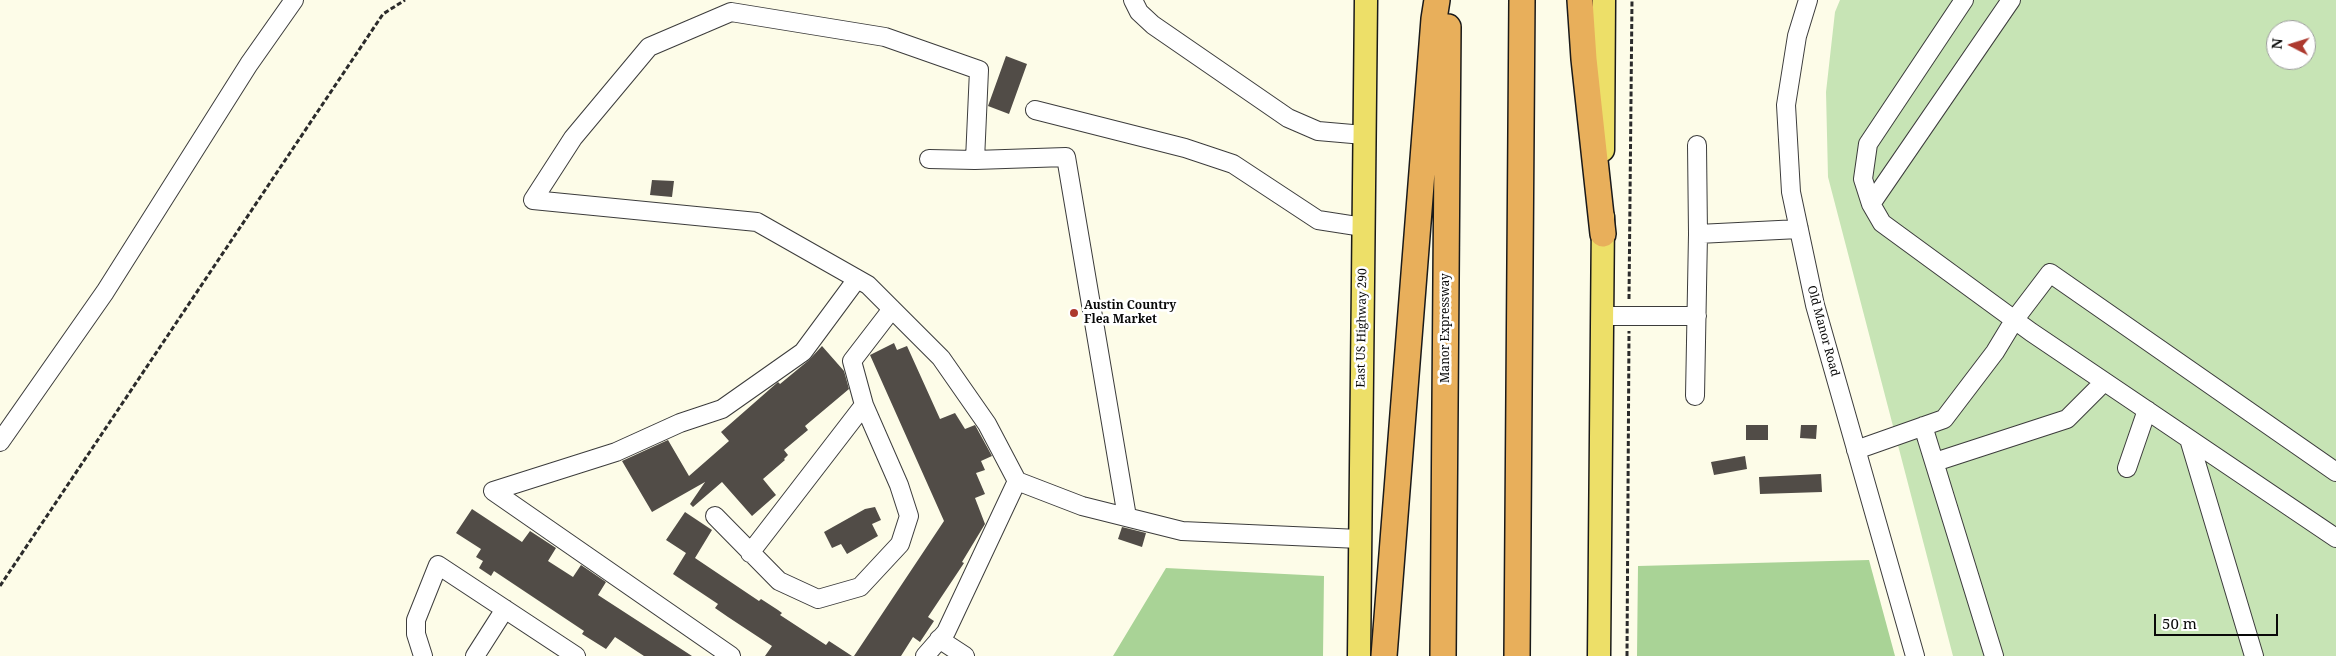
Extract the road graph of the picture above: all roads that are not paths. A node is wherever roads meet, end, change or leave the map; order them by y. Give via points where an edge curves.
1 (294, 0) edge
2 (1133, 0) edge
3 (1366, 0) edge
4 (1437, 0) edge
5 (1448, 0) edge
6 (1522, 0) edge
7 (1580, 0) edge
8 (1604, 0) edge
9 (1808, 0) edge
10 (1964, 0) edge
11 (2011, 0) edge
12 (1035, 110) dead end
13 (1364, 135) junction
14 (1697, 145) dead end
15 (929, 159) dead end
16 (975, 160) junction
17 (1871, 204) junction
18 (1363, 226) junction
19 (1799, 229) junction
20 (1603, 234) junction
21 (1698, 234) junction
22 (856, 278) junction
23 (892, 309) junction
24 (1602, 316) junction
25 (1697, 316) junction
26 (2014, 319) junction
27 (2104, 382) junction
28 (1695, 396) dead end
29 (864, 405) junction
30 (2147, 410) junction
31 (1923, 426) junction
32 (2189, 439) junction
33 (0, 442) edge
34 (1856, 450) junction
35 (1935, 462) junction
36 (2127, 468) dead end
37 (2336, 472) edge
38 (1017, 481) junction
39 (715, 516) dead end
40 (1127, 517) junction
41 (2336, 538) edge
42 (1359, 539) junction
43 (750, 553) junction
44 (505, 609) junction
45 (939, 639) junction
46 (423, 656) edge
47 (475, 656) edge
48 (576, 656) edge
49 (731, 656) edge
50 (925, 656) edge
51 (965, 656) edge
52 (1359, 656) edge
53 (1384, 656) edge
54 (1443, 656) edge
55 (1517, 656) edge
56 (1599, 656) edge
57 (1915, 656) edge
58 (1994, 656) edge
59 (2254, 656) edge

1 - 33 street via 249,64 105,292
2 - 13 street via 1152,26 1288,118 1318,131
3 - 13 main road, East US Highway 290
4 - 53 highway
5 - 54 highway, Manor Expressway
6 - 55 highway
7 - 20 highway
8 - 20 main road
9 - 19 street, Old Manor Road via 1797,36 1786,104 1791,192
10 - 17 street via 1868,144 1863,179
11 - 17 street
12 - 18 street via 1185,148 1233,164 1318,220
13 - 18 main road, East US Highway 290
14 - 21 street
15 - 16 street
16 - 22 street via 979,70 885,38 731,12 650,47 574,138 532,200 757,222
16 - 40 street via 1066,157
17 - 26 street via 1882,223
18 - 42 main road, East US Highway 290
19 - 21 street
19 - 34 street, Old Manor Road via 1815,305
20 - 24 main road
21 - 25 street
22 - 23 street via 868,285
22 - 49 street via 803,352 722,410 680,423 616,452 493,491
23 - 29 street via 852,361
23 - 38 street via 940,358 987,424
24 - 25 street
24 - 56 main road
25 - 28 street
26 - 27 street
26 - 31 street via 1995,352 1944,418
26 - 37 street via 2050,273
27 - 30 street
27 - 35 street via 2067,419
29 - 43 street
29 - 43 street via 909,516 900,544 860,587 818,599 778,581
30 - 32 street
30 - 36 street
31 - 34 street
31 - 35 street
32 - 41 street
32 - 59 street
34 - 57 street, Old Manor Road
35 - 58 street
38 - 40 street via 1082,506
38 - 45 street via 946,632
39 - 43 street
40 - 42 street via 1182,531
42 - 52 main road, East US Highway 290
44 - 46 street via 438,565 416,620 416,634
44 - 47 street
44 - 48 street
45 - 50 street
45 - 51 street

